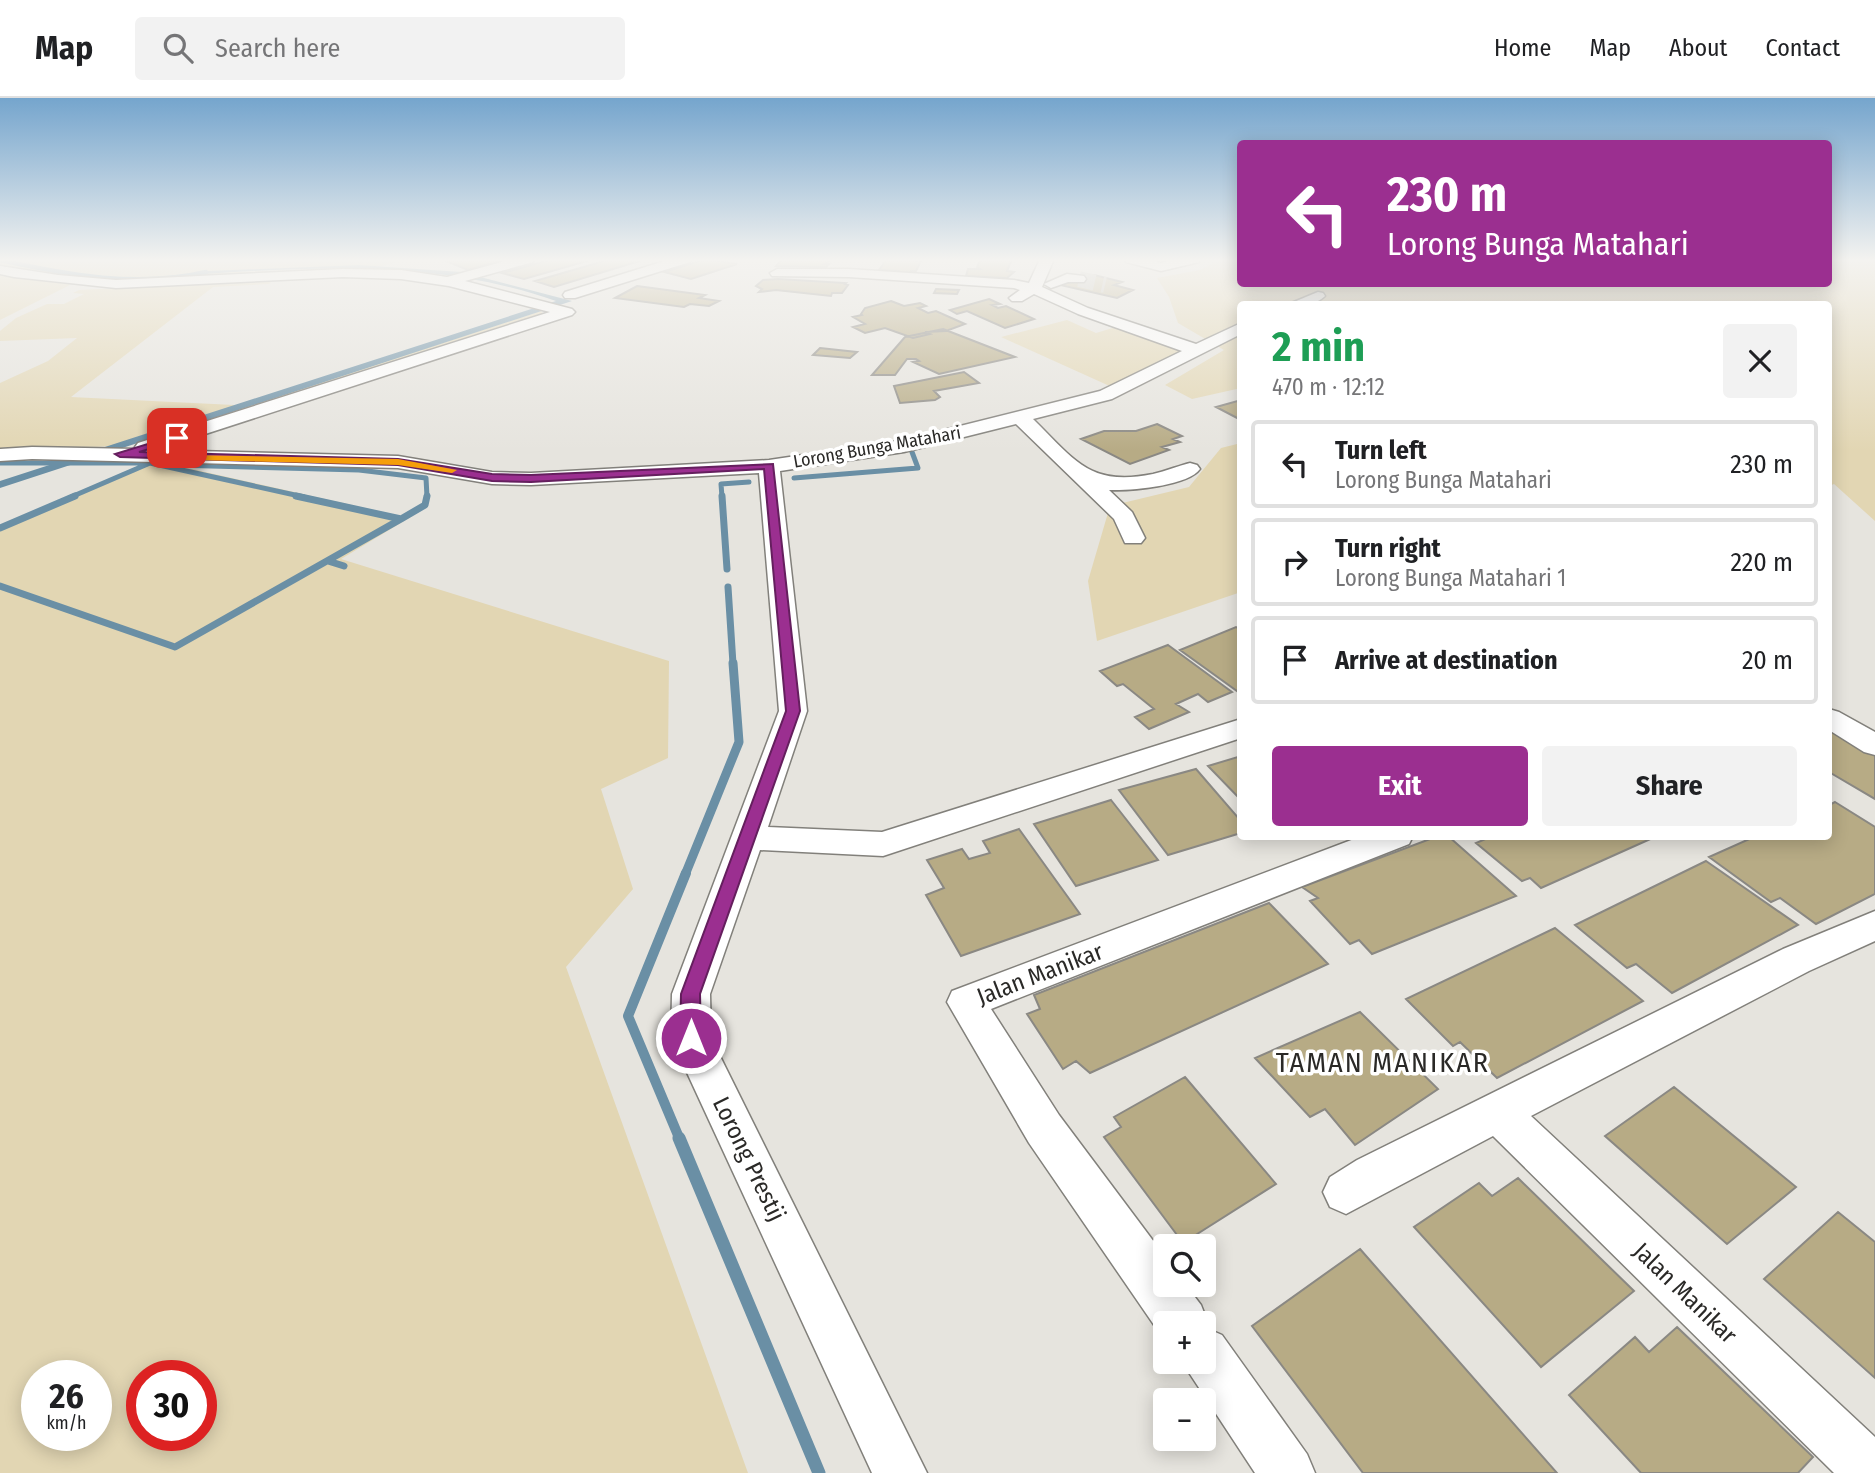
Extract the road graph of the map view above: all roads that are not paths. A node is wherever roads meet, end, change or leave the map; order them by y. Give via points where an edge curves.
1 (507, 323) edge
2 (1119, 323) edge
3 (1237, 330) edge
4 (1194, 349) junction
5 (249, 415) junction
6 (1021, 418) junction
7 (120, 454) junction
8 (0, 455) edge
9 (191, 457) junction
10 (769, 466) junction
11 (1190, 469) dead end
12 (1085, 478) junction
13 (1133, 538) dead end
14 (1832, 720) edge
15 (1237, 729) edge
16 (1875, 745) edge
17 (747, 838) junction
18 (1387, 840) edge
19 (1875, 925) edge
20 (1498, 1112) junction
21 (1346, 1192) dead end
22 (1174, 1311) edge
23 (1216, 1370) edge
24 (900, 1473) edge
25 (1288, 1473) edge
26 (1873, 1473) edge

1 - 5 street
2 - 4 street
3 - 4 street, Lorong Bunga Matahari
4 - 6 street, Lorong Bunga Matahari via 1106,395
5 - 7 street
5 - 9 street
6 - 10 street, Lorong Bunga Matahari via 904,446
6 - 12 street
7 - 8 street, Lorong Bunga Matahari
7 - 9 street, Lorong Bunga Matahari
9 - 10 street, Lorong Bunga Matahari via 398,462 492,478 531,479
10 - 17 street, Lorong Prestij via 793,711
11 - 12 street via 1168,479 1106,484
12 - 13 street via 1124,517
14 - 16 street
15 - 17 street via 883,844
17 - 24 street, Lorong Prestij via 691,994 691,1038
18 - 22 street, Jalan Manikar via 966,1002 1044,1129
19 - 20 street via 1796,960
20 - 21 street
20 - 26 street, Jalan Manikar
23 - 25 street

